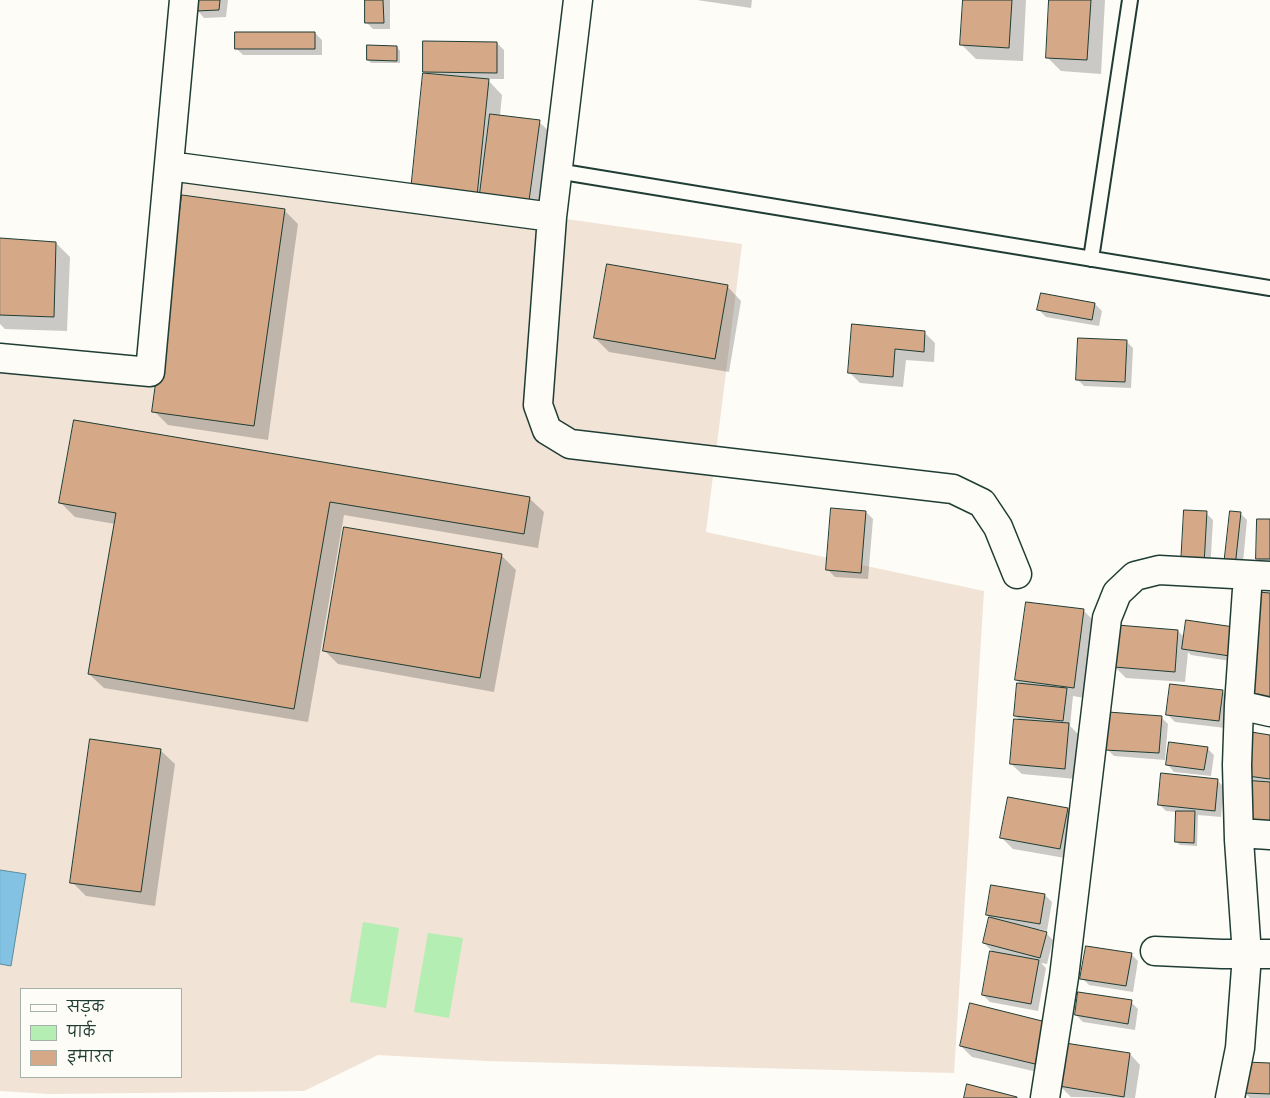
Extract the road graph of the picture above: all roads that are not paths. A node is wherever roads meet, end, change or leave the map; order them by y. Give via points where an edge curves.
1 (184, 0) edge
2 (578, 0) edge
3 (1130, 0) edge
4 (169, 166) junction
5 (557, 171) junction
6 (552, 217) junction
7 (1091, 259) junction
8 (1270, 288) edge
9 (0, 358) edge
10 (1018, 574) dead end
11 (1259, 576) edge
12 (1239, 705) junction
13 (1270, 712) edge
14 (1239, 833) junction
15 (1270, 835) edge
16 (1155, 951) dead end
17 (1259, 954) edge
18 (1045, 1098) edge
19 (1230, 1098) edge

1 - 4 street
2 - 5 street
3 - 7 lane
4 - 6 street
4 - 9 street via 150,372
5 - 6 street
5 - 7 lane
6 - 10 street via 538,405 547,430 570,444 953,488 982,503 998,527
7 - 8 lane
11 - 12 street
11 - 18 street via 1159,570 1135,576 1117,592 1107,618 1064,978
12 - 13 street
12 - 14 street
14 - 15 street
14 - 17 street
16 - 17 street
17 - 19 street

